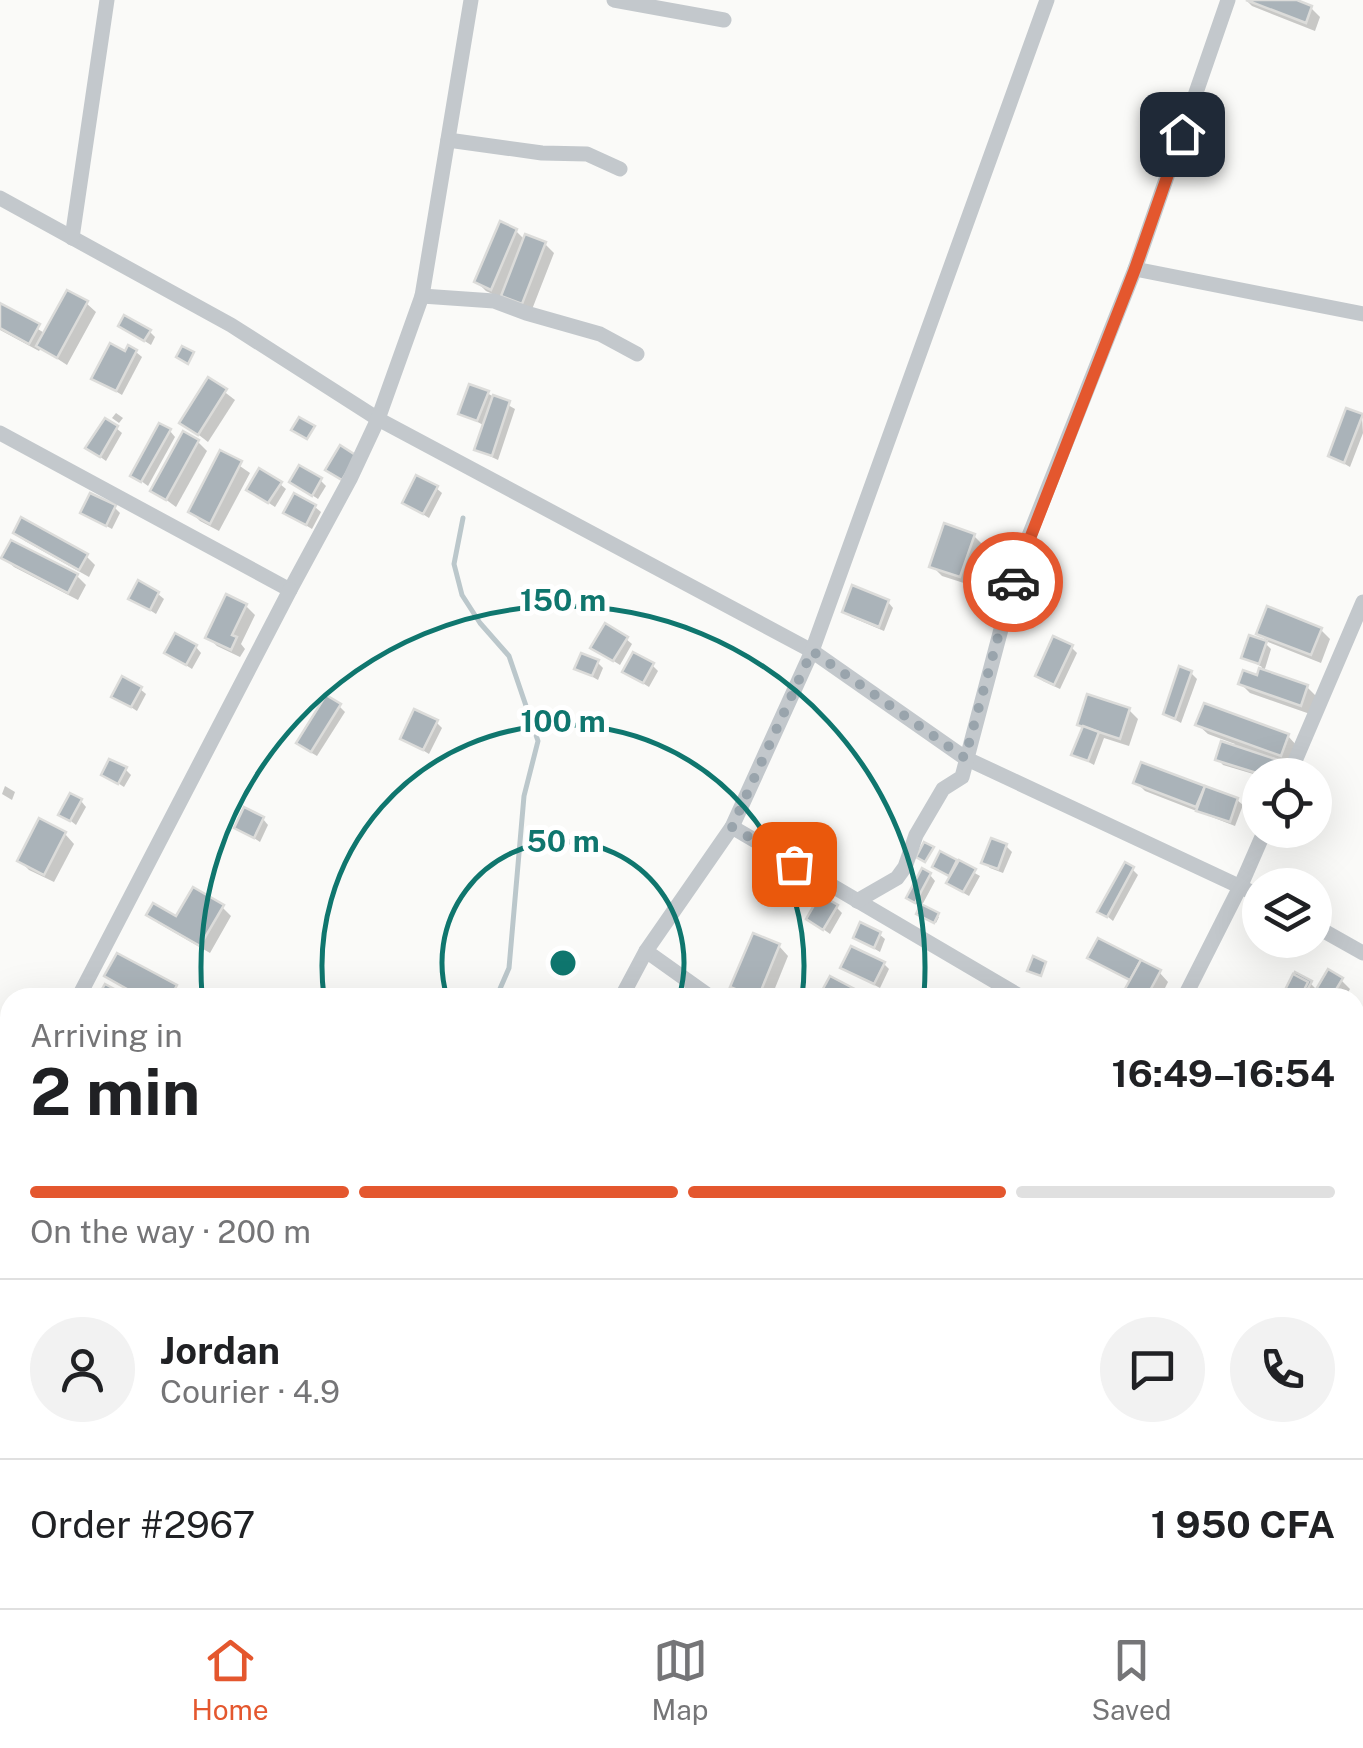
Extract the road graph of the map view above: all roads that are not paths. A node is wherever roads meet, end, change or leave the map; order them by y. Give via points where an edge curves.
1 (108, 0) edge
2 (471, 0) edge
3 (614, 0) edge
4 (1047, 0) edge
5 (1228, 0) edge
6 (724, 20) dead end
7 (448, 140) junction
8 (620, 169) dead end
9 (0, 198) edge
10 (72, 238) junction
11 (1135, 269) junction
12 (422, 296) junction
13 (1363, 314) edge
14 (637, 354) dead end
15 (378, 419) junction
16 (0, 433) edge
17 (290, 590) junction
18 (1363, 602) edge
19 (812, 651) junction
20 (965, 758) junction
21 (1296, 758) edge
22 (732, 827) junction
23 (1257, 848) edge
24 (1241, 885) junction
25 (857, 901) junction
26 (1332, 936) edge
27 (646, 951) junction
28 (1363, 953) edge
29 (83, 988) edge
30 (626, 988) edge
31 (698, 988) edge
32 (1006, 988) edge
33 (1189, 988) edge

1 - 10 street
2 - 7 street
3 - 6 street
4 - 19 street
5 - 11 street
7 - 8 street via 586,154
7 - 12 street
9 - 10 street
10 - 15 street via 230,325
11 - 13 street
11 - 20 street via 1018,561
12 - 14 street via 494,301 600,334
12 - 15 street
15 - 17 street
15 - 19 street
16 - 17 street
17 - 29 street
18 - 21 street
19 - 20 street
19 - 22 street
20 - 24 street
20 - 25 street via 962,777 943,789 916,835 906,867
22 - 25 street
22 - 27 street
23 - 24 street
24 - 33 street
25 - 32 street
26 - 28 street
27 - 30 street
27 - 31 street

